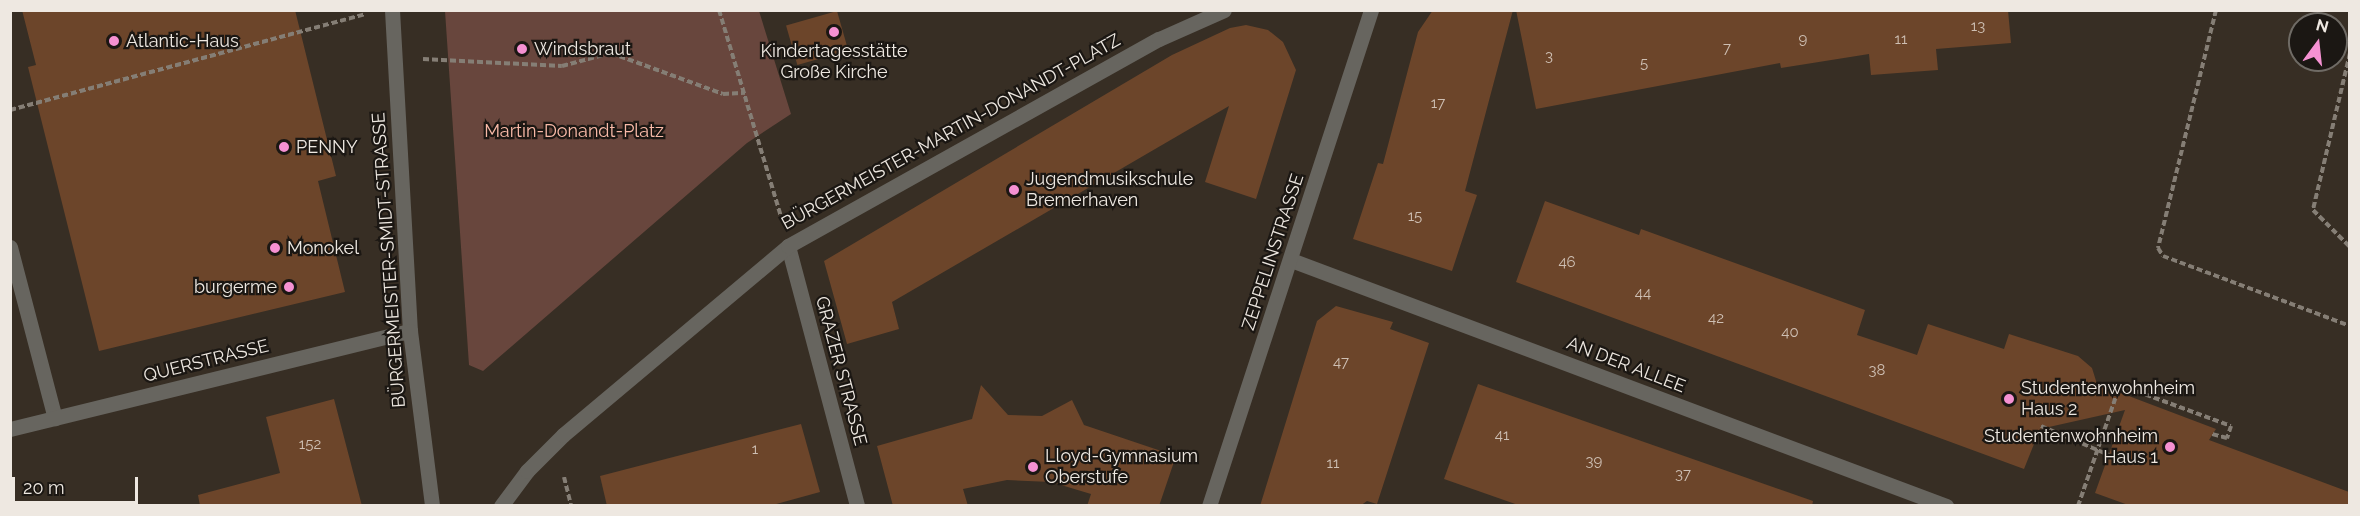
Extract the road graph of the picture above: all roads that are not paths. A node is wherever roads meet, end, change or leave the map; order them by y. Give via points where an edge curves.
1 (392, 10) edge
2 (1224, 10) edge
3 (1371, 10) edge
4 (788, 246) junction
5 (10, 247) edge
6 (1291, 260) junction
7 (410, 331) junction
8 (55, 418) junction
9 (10, 429) edge
10 (432, 506) edge
11 (501, 506) edge
12 (857, 506) edge
13 (1209, 506) edge
14 (1946, 506) edge

1 - 7 street, BÜRGERMEISTER-SMIDT-STRASSE
2 - 4 street, BÜRGERMEISTER-MARTIN-DONANDT-PLATZ via 1158,39
3 - 6 street, ZEPPELINSTRASSE
4 - 11 street, BÜRGERMEISTER-MARTIN-DONANDT-PLATZ via 563,435 527,471
4 - 12 street, GRAZER STRASSE
5 - 8 street
6 - 13 street, ZEPPELINSTRASSE
6 - 14 street, AN DER ALLEE
7 - 8 street, QUERSTRASSE
7 - 10 street, BÜRGERMEISTER-SMIDT-STRASSE
8 - 9 street, QUERSTRASSE

